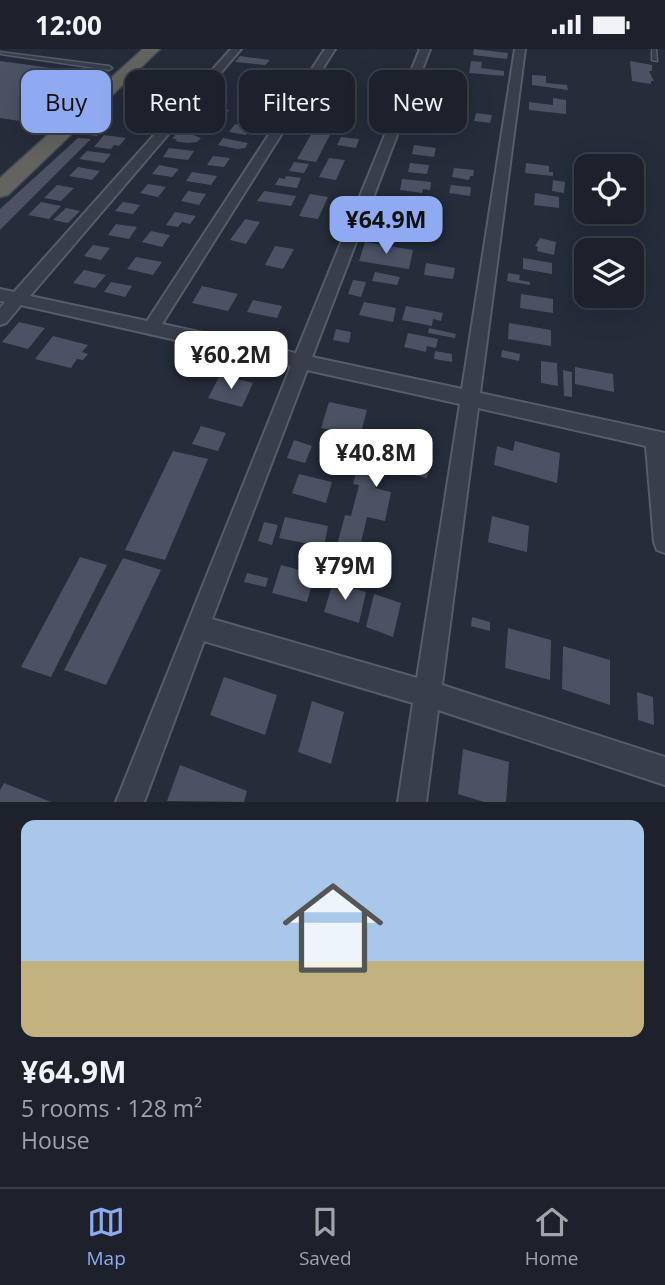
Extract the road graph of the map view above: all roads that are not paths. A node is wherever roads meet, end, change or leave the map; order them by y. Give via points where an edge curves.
1 (132, 49) edge
2 (152, 49) edge
3 (236, 49) edge
4 (330, 49) edge
5 (425, 49) edge
6 (520, 49) edge
7 (654, 49) edge
8 (1, 53) edge
9 (656, 60) dead end
10 (110, 68) junction
11 (20, 146) dead end
12 (0, 190) edge
13 (0, 295) edge
14 (17, 299) junction
15 (0, 319) edge
16 (152, 327) junction
17 (303, 362) junction
18 (470, 399) junction
19 (660, 441) edge
20 (665, 542) edge
21 (196, 627) junction
22 (428, 694) junction
23 (665, 771) edge
24 (130, 802) edge
25 (412, 802) edge

1 - 10 highway
2 - 12 highway
3 - 14 street
4 - 16 street
5 - 17 street
6 - 18 street
7 - 9 lane
8 - 10 lane
10 - 11 highway
13 - 14 street
14 - 15 street
14 - 16 street
16 - 17 street
17 - 18 street
17 - 21 street
18 - 19 street
18 - 22 street
19 - 20 street
21 - 22 street
21 - 24 street
22 - 23 street
22 - 25 street

